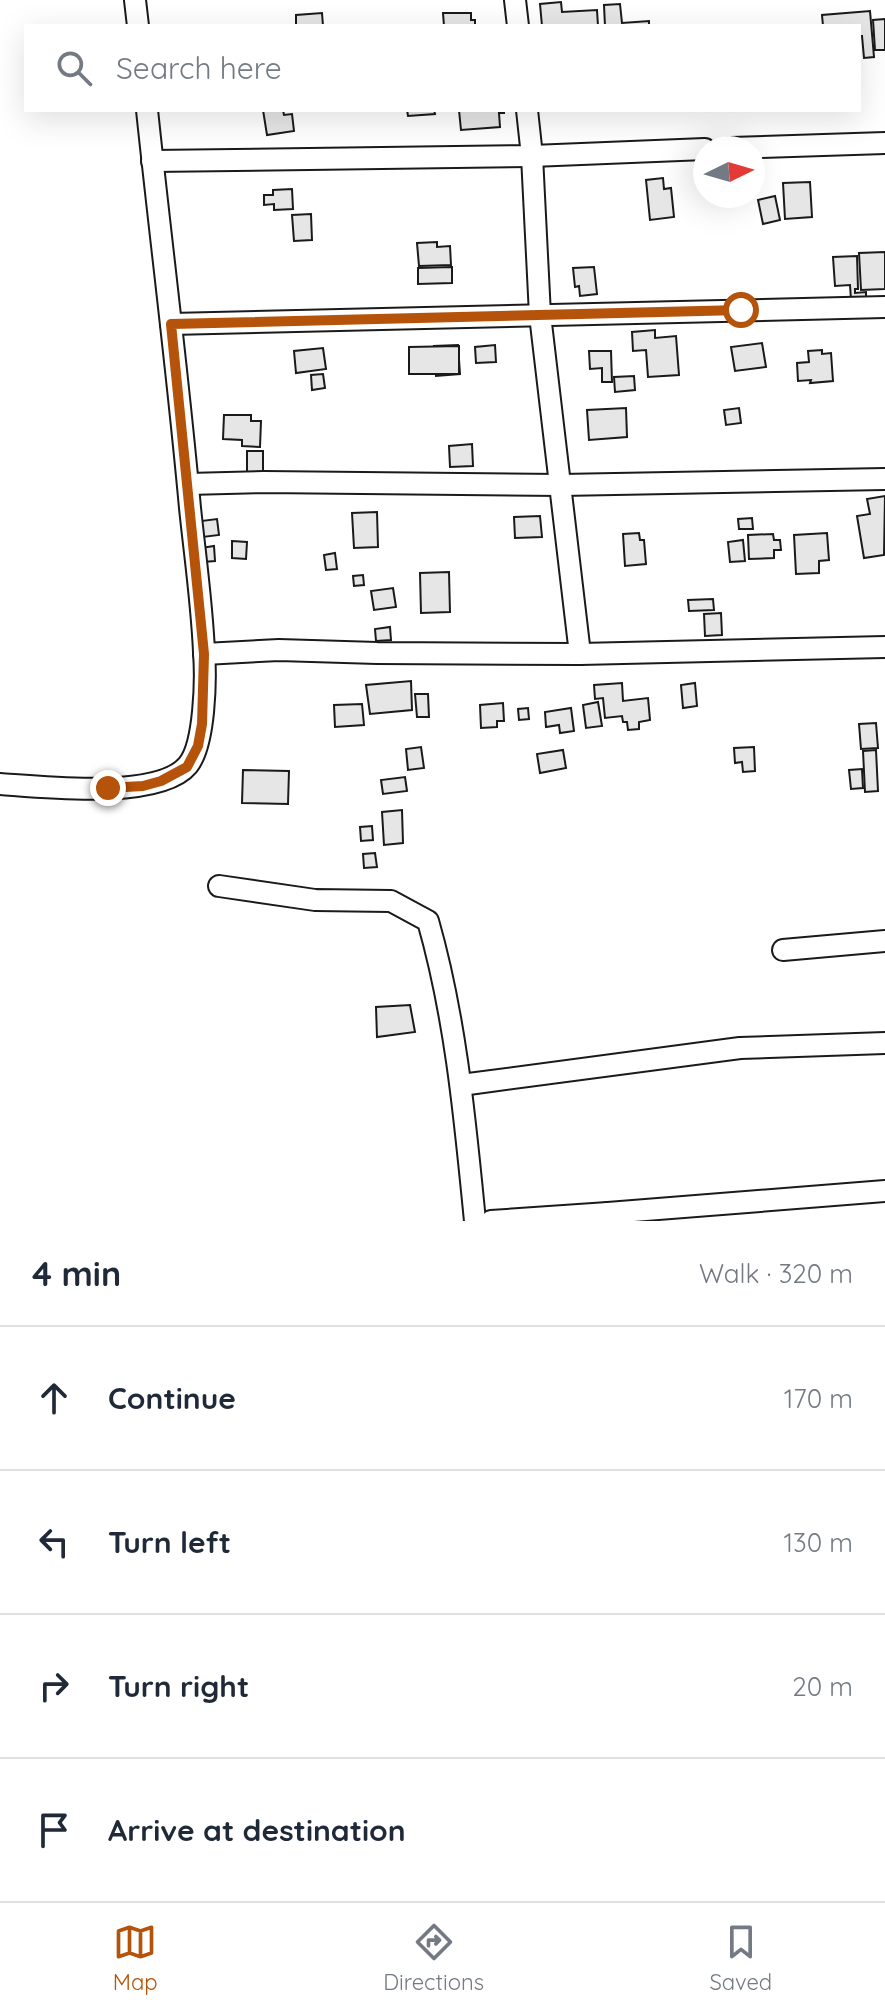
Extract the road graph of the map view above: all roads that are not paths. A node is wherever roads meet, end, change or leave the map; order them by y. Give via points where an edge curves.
1 (135, 0) edge
2 (515, 0) edge
3 (138, 24) edge
4 (518, 24) edge
5 (147, 112) edge
6 (527, 112) edge
7 (885, 143) edge
8 (765, 147) edge
9 (693, 149) edge
10 (532, 156) junction
11 (152, 161) junction
12 (885, 307) edge
13 (540, 315) junction
14 (171, 324) junction
15 (885, 479) edge
16 (188, 484) junction
17 (561, 485) junction
18 (885, 647) edge
19 (204, 654) junction
20 (580, 654) junction
21 (0, 784) edge
22 (219, 886) dead end
23 (885, 941) edge
24 (783, 950) dead end
25 (885, 1043) edge
26 (461, 1085) junction
27 (885, 1191) edge
28 (608, 1217) edge
29 (475, 1221) edge
30 (491, 1221) edge

1 - 3 street
2 - 4 street
5 - 11 street
6 - 10 street
7 - 8 street
9 - 10 street
10 - 11 street
10 - 13 street
11 - 14 street
12 - 13 street
13 - 14 street
13 - 17 street
14 - 16 street
15 - 17 street
16 - 17 street
16 - 19 street
17 - 20 street
18 - 20 street
19 - 20 street
19 - 21 street via 202,724 187,767 143,786
22 - 26 street via 315,900 391,901 428,921
23 - 24 street
25 - 26 street via 740,1048
26 - 29 street
27 - 28 street
28 - 30 street

